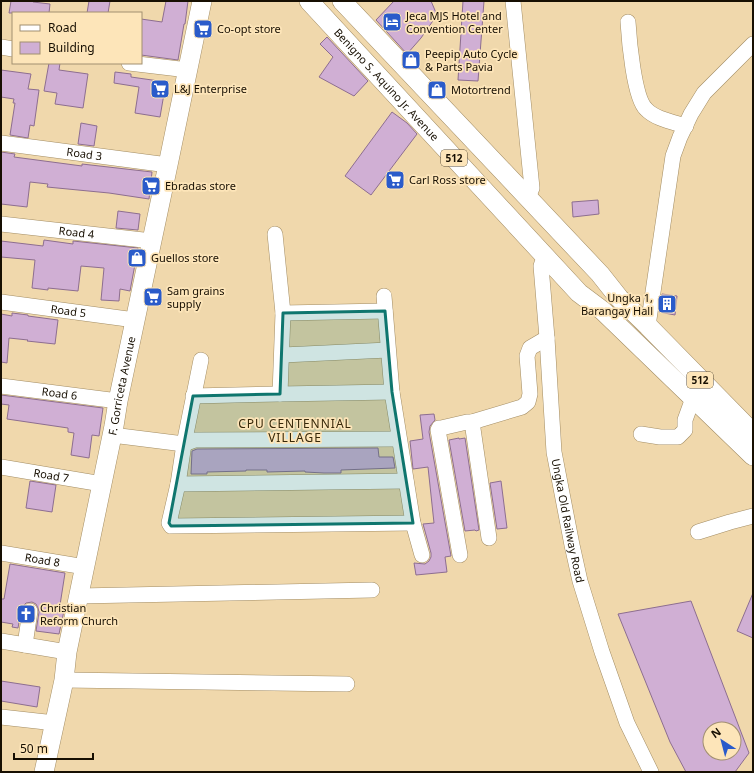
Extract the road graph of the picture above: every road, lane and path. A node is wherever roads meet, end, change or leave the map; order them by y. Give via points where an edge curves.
1 (202, 1) edge
2 (309, 1) edge
3 (342, 1) edge
4 (513, 1) edge
5 (628, 22) dead end
6 (753, 44) edge
7 (384, 46) junction
8 (1, 47) edge
9 (12, 49) edge
10 (365, 62) junction
11 (137, 64) edge
12 (188, 70) junction
13 (686, 126) junction
14 (1, 144) edge
15 (168, 164) junction
16 (526, 196) junction
17 (1, 224) edge
18 (275, 234) dead end
19 (152, 241) junction
20 (547, 259) junction
21 (1, 302) edge
22 (283, 313) junction
23 (135, 320) junction
24 (648, 326) junction
25 (547, 338) junction
26 (633, 341) junction
27 (388, 350) junction
28 (282, 355) junction
29 (201, 360) dead end
30 (1, 386) edge
31 (392, 392) junction
32 (280, 394) junction
33 (193, 396) junction
34 (693, 398) junction
35 (118, 401) junction
36 (472, 422) junction
37 (113, 430) junction
38 (753, 433) edge
39 (641, 434) dead end
40 (399, 439) junction
41 (188, 440) junction
42 (753, 456) edge
43 (1, 467) edge
44 (406, 481) junction
45 (102, 484) junction
46 (178, 484) junction
47 (753, 516) edge
48 (413, 523) junction
49 (698, 532) dead end
50 (489, 538) dead end
51 (1, 553) edge
52 (422, 555) dead end
53 (460, 555) dead end
54 (85, 567) junction
55 (372, 590) dead end
56 (79, 596) junction
57 (30, 611) dead end
58 (1, 641) edge
59 (25, 645) junction
60 (67, 652) junction
61 (64, 680) junction
62 (346, 684) dead end
63 (1, 717) edge
64 (55, 723) junction
65 (44, 772) edge
66 (651, 772) edge

1 - 12 main road, F. Gorriceta Avenue
2 - 10 main road, Benigno S. Aquino Jr. Avenue / 512
3 - 7 main road, 512
4 - 16 street via 532,188
5 - 13 street via 638,93 644,108 651,114
6 - 13 street via 704,93
7 - 10 main road via 387,58 384,63 373,65
7 - 16 main road, 512
8 - 9 street
10 - 20 main road, Benigno S. Aquino Jr. Avenue / 512
11 - 12 street
12 - 15 main road, F. Gorriceta Avenue
13 - 24 street via 673,156
14 - 15 street, Road 3
15 - 19 main road, F. Gorriceta Avenue
16 - 24 main road, 512
17 - 19 street, Road 4
18 - 22 street
19 - 23 main road, F. Gorriceta Avenue
20 - 25 street, Ungka Old Railway Road via 541,266
20 - 26 main road, Benigno S. Aquino Jr. Avenue / 512 via 578,293 603,311
21 - 23 street, Road 5
22 - 27 street via 385,303
22 - 28 street
23 - 35 main road, F. Gorriceta Avenue
24 - 26 main road
24 - 38 main road, 512
25 - 36 street via 530,348 527,356 530,394 528,402 522,407
25 - 66 street, Ungka Old Railway Road via 554,452 580,581 626,723
26 - 34 main road, Benigno S. Aquino Jr. Avenue / 512
27 - 28 street
27 - 31 street
28 - 32 street
29 - 33 street
30 - 35 street, Road 6
31 - 32 street
31 - 40 street
32 - 33 street
33 - 41 street
34 - 39 street via 685,420 685,430 678,436
34 - 42 main road, Benigno S. Aquino Jr. Avenue / 512
35 - 37 main road, F. Gorriceta Avenue
36 - 50 street
36 - 53 street via 438,430
37 - 41 street
37 - 45 main road, F. Gorriceta Avenue
40 - 41 street
40 - 44 street
41 - 46 street
43 - 45 street, Road 7
44 - 46 street
44 - 48 street
45 - 54 main road, F. Gorriceta Avenue
46 - 48 street via 169,523 171,526
47 - 49 street
48 - 52 street
51 - 54 street, Road 8
54 - 56 main road, F. Gorriceta Avenue
55 - 56 street
56 - 60 main road, F. Gorriceta Avenue
57 - 59 street
58 - 59 street
59 - 60 street
60 - 61 main road, F. Gorriceta Avenue
61 - 62 street
61 - 64 main road, F. Gorriceta Avenue
63 - 64 street
64 - 65 main road, F. Gorriceta Avenue

